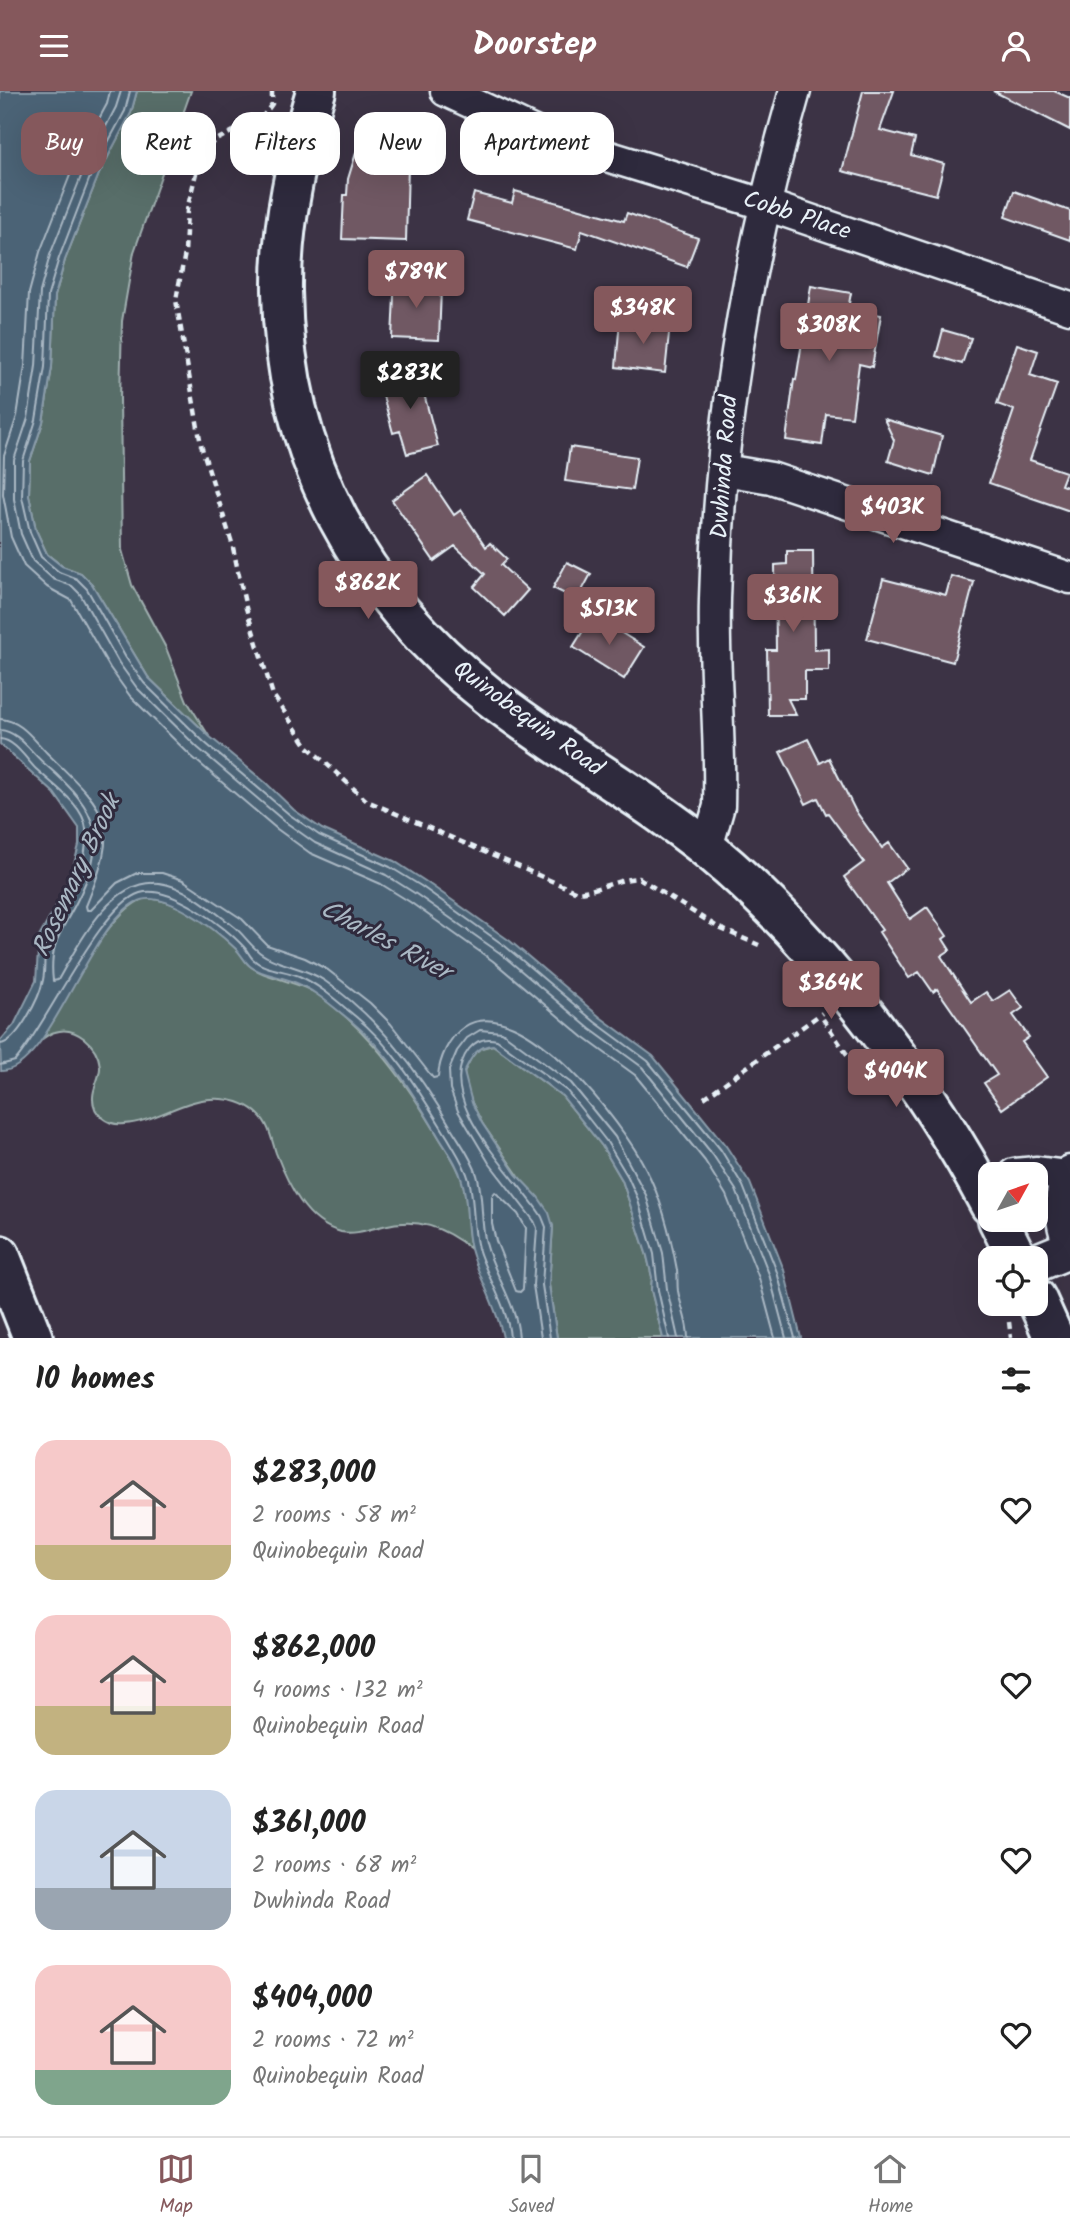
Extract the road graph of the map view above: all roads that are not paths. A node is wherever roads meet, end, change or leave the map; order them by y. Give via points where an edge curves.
1 (316, 91) edge
2 (446, 91) edge
3 (794, 91) edge
4 (766, 205) junction
5 (1070, 308) edge
6 (724, 470) junction
7 (1070, 578) edge
8 (704, 846) junction
9 (978, 1165) edge
10 (1048, 1172) edge
11 (1069, 1173) edge
12 (1070, 1249) edge
13 (0, 1255) edge
14 (1048, 1258) edge
15 (1044, 1316) edge
16 (33, 1338) edge
17 (1054, 1338) edge

1 - 8 main road, Quinobequin Road via 286,226 283,317 294,397 339,521 376,583 442,657 491,698
2 - 4 street, Cobb Place via 544,137
3 - 4 street, Dwhinda Road
4 - 5 street, Cobb Place
4 - 6 street, Dwhinda Road via 735,355
6 - 7 street via 771,478
6 - 8 street, Dwhinda Road via 715,598 719,806
8 - 9 main road, Quinobequin Road via 769,905 845,990
10 - 11 street
11 - 12 street via 1060,1218
12 - 14 street
13 - 16 main road
15 - 17 main road

